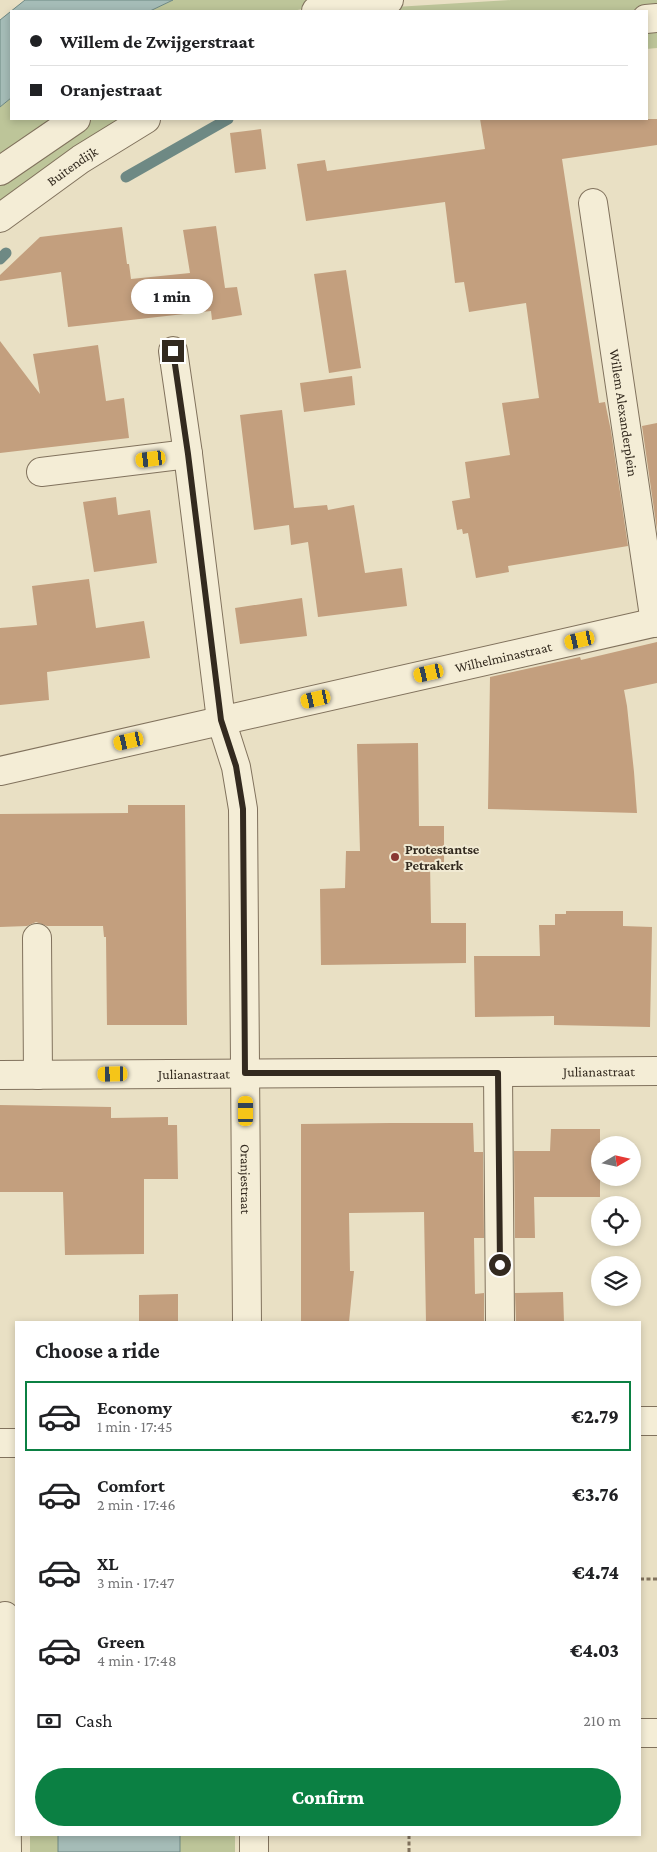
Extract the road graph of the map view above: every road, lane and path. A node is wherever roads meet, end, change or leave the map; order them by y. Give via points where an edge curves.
1 (389, 0) edge
2 (323, 10) edge
3 (75, 120) edge
4 (144, 120) edge
5 (0, 171) edge
6 (593, 203) dead end
7 (0, 218) edge
8 (173, 351) dead end
9 (188, 454) junction
10 (41, 472) dead end
11 (656, 622) edge
12 (221, 720) junction
13 (0, 771) edge
14 (37, 938) dead end
15 (657, 1071) edge
16 (245, 1073) junction
17 (498, 1073) junction
18 (0, 1075) edge
19 (38, 1075) junction
20 (247, 1321) edge
21 (500, 1321) edge
22 (641, 1421) edge
23 (657, 1421) edge
24 (0, 1443) edge
25 (15, 1443) edge
26 (641, 1579) edge
27 (657, 1579) edge
28 (7, 1616) edge
29 (657, 1733) edge
30 (641, 1734) edge
31 (254, 1836) edge
32 (409, 1836) edge
33 (7, 1852) edge
34 (254, 1852) edge
35 (409, 1852) edge

1 - 2 street
3 - 5 street
4 - 7 street, Buitendijk via 81,158
6 - 11 street, Willem Alexanderplein
8 - 9 street, Oranjestraat
9 - 10 street
9 - 12 street, Oranjestraat
11 - 12 street, Wilhelminastraat
12 - 13 street, Wilhelminastraat
12 - 16 street, Oranjestraat via 236,766 243,809
14 - 19 street
15 - 17 street, Julianastraat
16 - 17 street, Julianastraat
16 - 19 street, Julianastraat
16 - 20 street, Oranjestraat
17 - 21 street
18 - 19 street, Julianastraat
22 - 23 street
24 - 25 street
26 - 27 path
28 - 33 street
29 - 30 street
31 - 34 street
32 - 35 path

